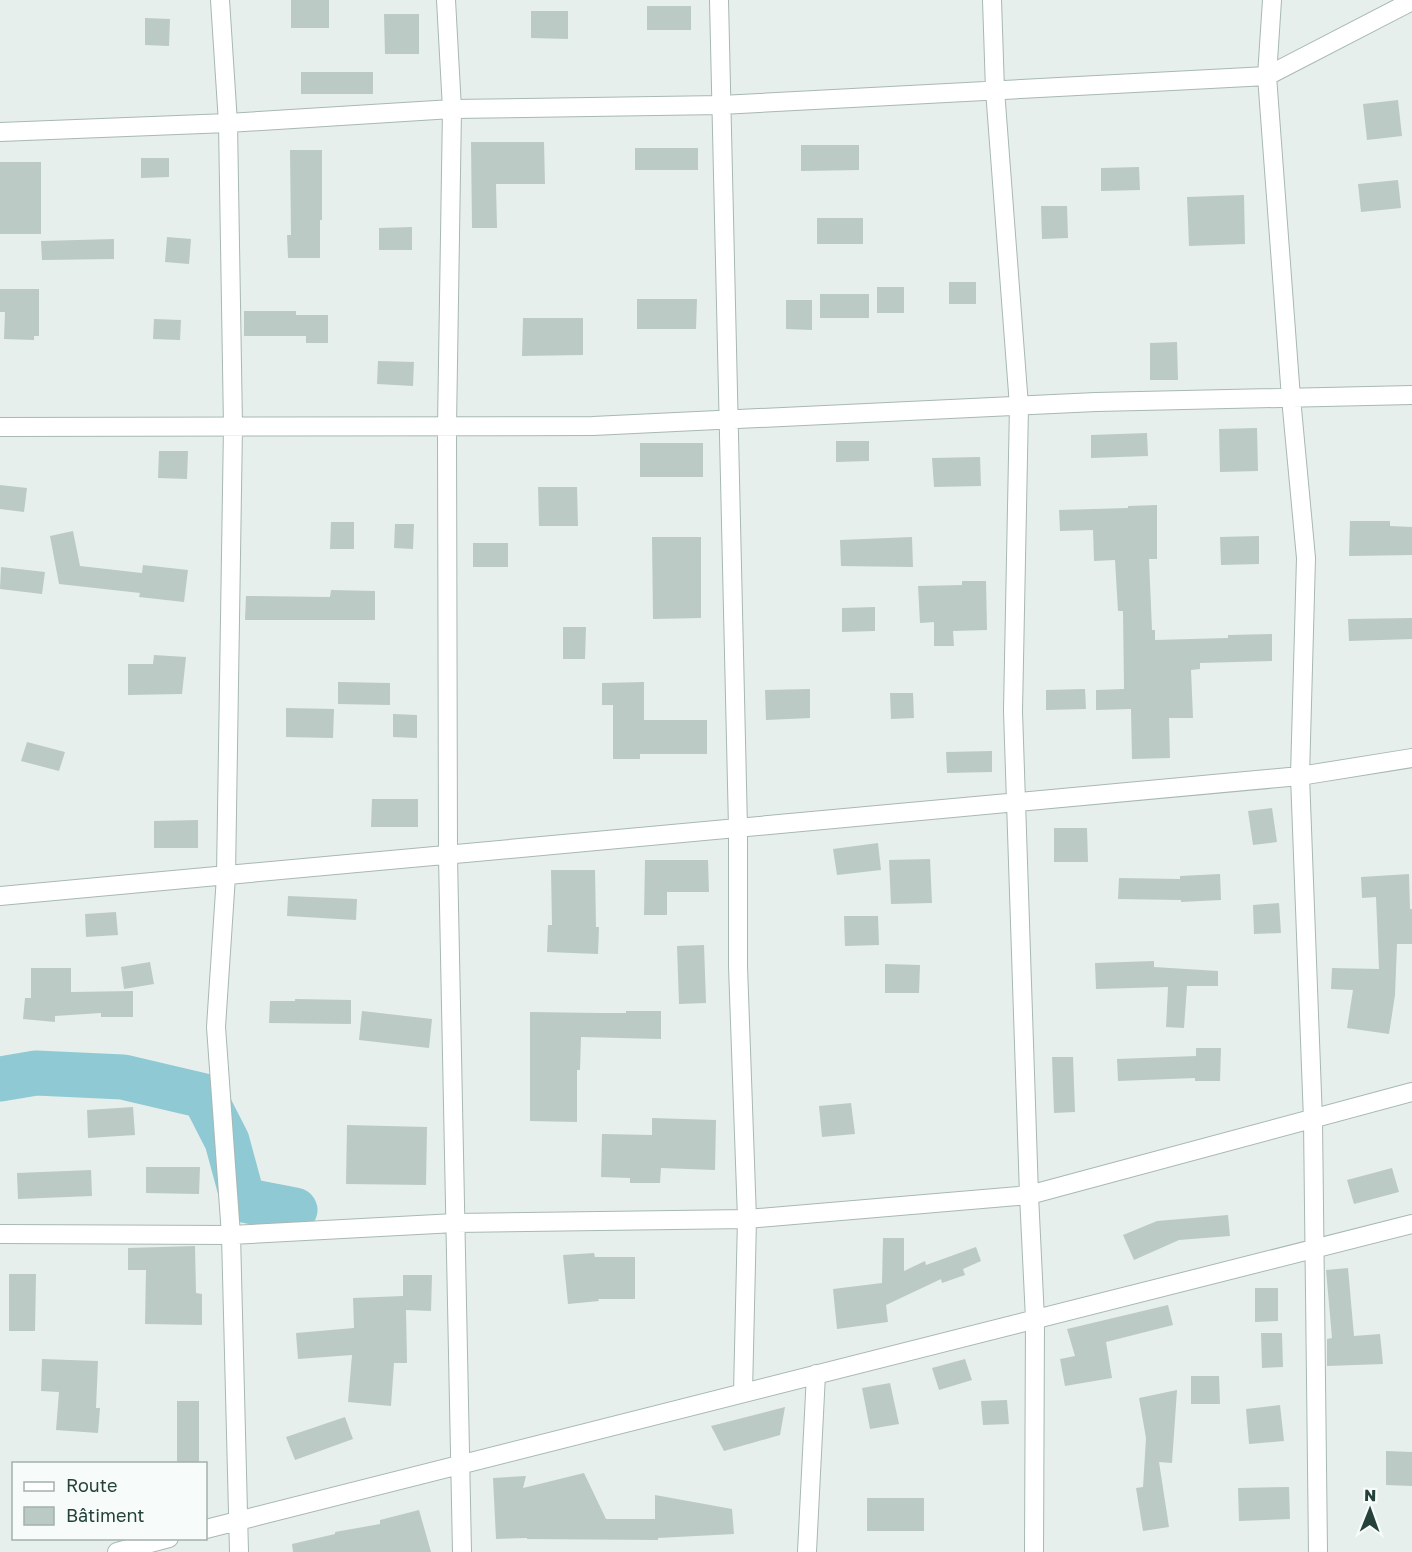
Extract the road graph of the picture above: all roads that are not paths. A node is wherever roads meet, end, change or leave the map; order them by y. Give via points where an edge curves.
1 (220, 0) edge
2 (446, 0) edge
3 (719, 0) edge
4 (992, 0) edge
5 (1272, 0) edge
6 (1412, 1) edge
7 (1267, 76) junction
8 (995, 90) junction
9 (721, 105) junction
10 (452, 109) junction
11 (228, 123) junction
12 (0, 132) edge
13 (1412, 395) edge
14 (1291, 398) junction
15 (1019, 406) junction
16 (730, 420) junction
17 (233, 426) junction
18 (447, 426) junction
19 (0, 427) edge
20 (1412, 758) edge
21 (1300, 776) junction
22 (1016, 803) junction
23 (738, 828) junction
24 (448, 856) junction
25 (226, 876) junction
26 (0, 896) edge
27 (1412, 1092) edge
28 (1313, 1120) junction
29 (1029, 1195) junction
30 (747, 1219) junction
31 (455, 1223) junction
32 (1412, 1224) edge
33 (0, 1234) edge
34 (231, 1235) junction
35 (1313, 1249) junction
36 (1035, 1319) junction
37 (816, 1374) junction
38 (743, 1393) junction
39 (460, 1464) junction
40 (238, 1521) junction
41 (207, 1529) edge
42 (165, 1540) edge
43 (117, 1552) edge
44 (238, 1552) edge
45 (462, 1552) edge
46 (807, 1552) edge
47 (1034, 1552) edge
48 (1318, 1552) edge

1 - 11 street
2 - 10 street
3 - 9 street
4 - 8 street
5 - 7 street
6 - 7 street
7 - 8 street
7 - 14 street
8 - 9 street
8 - 15 street
9 - 10 street
9 - 16 street
10 - 11 street
10 - 18 street
11 - 12 street
11 - 17 street
13 - 14 street
14 - 15 street
14 - 21 street via 1306,558
15 - 16 street
15 - 22 street via 1013,711
16 - 18 street via 593,426
16 - 23 street
17 - 18 street
17 - 19 street
17 - 25 street
18 - 24 street
20 - 21 street
21 - 22 street
21 - 28 street
22 - 23 street
22 - 29 street
23 - 24 street
23 - 30 street via 738,966
24 - 25 street
24 - 31 street
25 - 26 street
25 - 34 street via 216,1027
27 - 28 street
28 - 29 street
28 - 35 street
29 - 30 street
29 - 36 street
30 - 31 street
30 - 38 street
31 - 34 street
31 - 39 street
32 - 35 street
33 - 34 street
34 - 40 street
35 - 36 street
35 - 48 street
36 - 37 street
36 - 47 street
37 - 38 street
37 - 46 street
38 - 39 street
39 - 40 street
39 - 45 street
40 - 41 street
40 - 44 street
42 - 43 street

